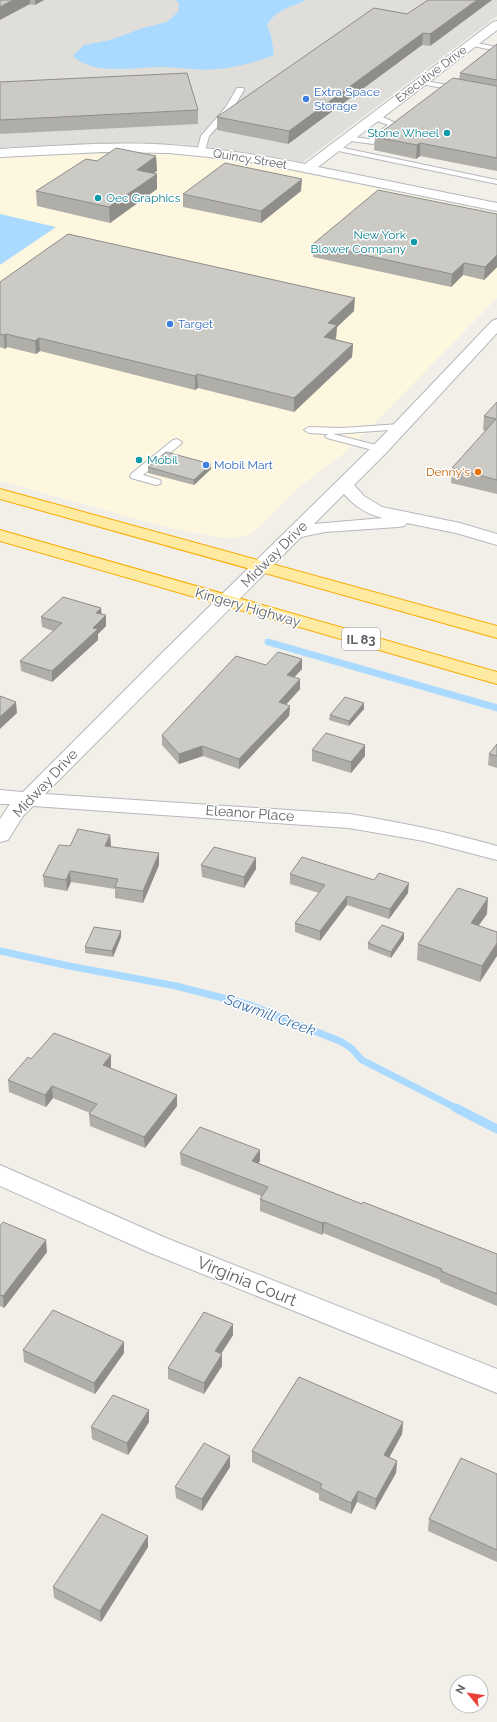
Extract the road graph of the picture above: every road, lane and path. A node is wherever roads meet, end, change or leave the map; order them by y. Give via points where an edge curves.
1 (497, 24) edge
2 (471, 44) junction
3 (497, 49) edge
4 (421, 82) junction
5 (240, 90) dead end
6 (466, 90) edge
7 (375, 117) junction
8 (348, 138) junction
9 (334, 148) junction
10 (201, 152) junction
11 (0, 153) edge
12 (308, 168) junction
13 (497, 182) edge
14 (497, 207) edge
15 (497, 324) edge
16 (400, 428) junction
17 (178, 442) dead end
18 (380, 449) junction
19 (156, 482) dead end
20 (344, 484) junction
21 (0, 494) edge
22 (421, 521) junction
23 (295, 533) junction
24 (0, 535) edge
25 (497, 540) edge
26 (262, 566) junction
27 (226, 601) junction
28 (497, 632) edge
29 (497, 678) edge
30 (0, 797) edge
31 (29, 798) junction
32 (0, 835) edge
33 (497, 853) edge
34 (0, 1175) edge
35 (497, 1381) edge

1 - 2 street, Executive Drive
2 - 3 lane
2 - 4 street, Executive Drive
4 - 6 lane
4 - 7 street, Executive Drive
5 - 10 lane via 229,108 205,136
7 - 8 street, Executive Drive
7 - 8 lane via 394,124 370,142
8 - 9 street, Executive Drive
9 - 12 street, Executive Drive
9 - 13 lane
10 - 11 street, Quincy Street via 103,148
10 - 12 street, Quincy Street
12 - 14 street, Quincy Street
15 - 16 street, Midway Drive
16 - 18 street, Midway Drive
16 - 18 lane via 309,430
17 - 19 lane via 135,476
18 - 20 street, Midway Drive
20 - 22 street via 358,500 376,510
20 - 23 street, Midway Drive
21 - 26 highway
22 - 23 street via 325,526
22 - 25 street via 460,528
23 - 26 street, Midway Drive
24 - 27 highway, Kingery Highway / IL 83
26 - 27 street, Midway Drive
26 - 28 highway
27 - 29 highway, Kingery Highway / IL 83
27 - 31 street, Midway Drive
30 - 31 street, Eleanor Place
31 - 32 street, Midway Drive via 15,812
31 - 33 street, Eleanor Place via 349,821 443,838
34 - 35 street, Virginia Court via 157,1245

